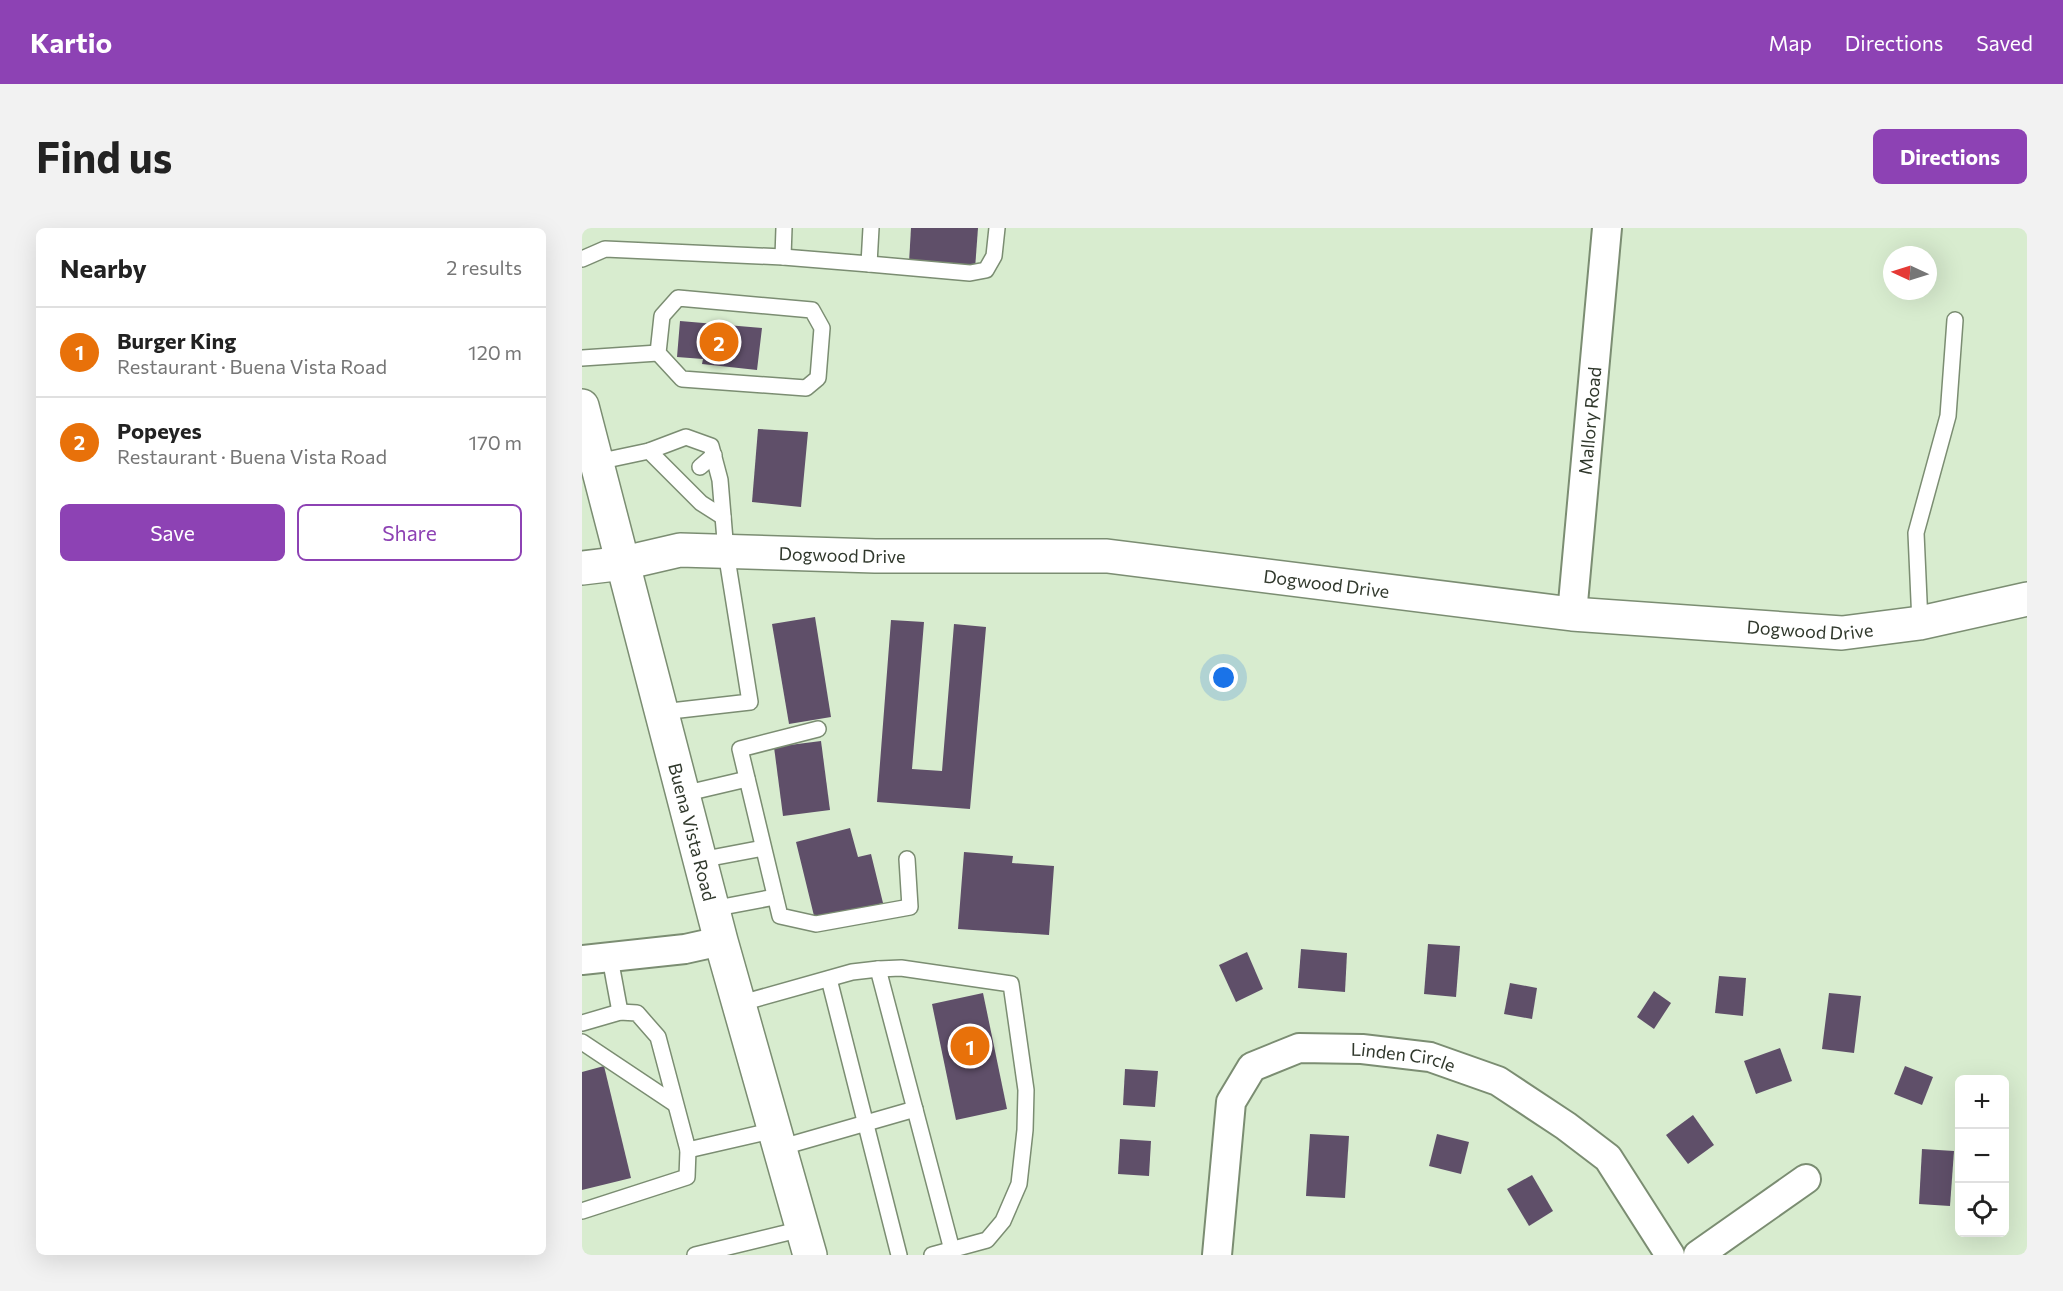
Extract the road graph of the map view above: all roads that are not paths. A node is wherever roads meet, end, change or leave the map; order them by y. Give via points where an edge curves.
1 (784, 228) edge
2 (871, 228) edge
3 (997, 228) edge
4 (1607, 228) edge
5 (783, 257) junction
6 (582, 259) edge
7 (868, 264) junction
8 (1955, 320) dead end
9 (658, 353) junction
10 (582, 358) edge
11 (582, 406) edge
12 (649, 451) junction
13 (714, 455) junction
14 (597, 462) junction
15 (700, 467) dead end
16 (723, 517) junction
17 (726, 552) junction
18 (624, 563) junction
19 (582, 568) edge
20 (2027, 599) edge
21 (1572, 614) junction
22 (1920, 623) junction
23 (662, 712) junction
24 (818, 729) dead end
25 (747, 779) junction
26 (683, 794) junction
27 (763, 848) junction
28 (907, 859) dead end
29 (700, 860) junction
30 (775, 897) junction
31 (712, 909) junction
32 (721, 941) junction
33 (596, 959) edge
34 (878, 969) junction
35 (829, 979) junction
36 (738, 1004) junction
37 (620, 1012) junction
38 (582, 1023) edge
39 (582, 1042) edge
40 (675, 1104) junction
41 (915, 1108) junction
42 (865, 1123) junction
43 (777, 1139) junction
44 (688, 1150) junction
45 (1806, 1179) dead end
46 (582, 1211) edge
47 (806, 1242) edge
48 (952, 1250) junction
49 (722, 1252) edge
50 (695, 1255) edge
51 (899, 1255) edge
52 (932, 1255) edge
53 (1217, 1255) edge
54 (1670, 1255) edge
55 (1698, 1255) edge

1 - 5 lane
2 - 7 lane
3 - 7 lane via 994,256 986,270 970,273
4 - 21 street, Mallory Road
5 - 6 lane via 604,249
5 - 7 lane
8 - 22 lane via 1947,416 1916,533
9 - 9 lane via 682,379 806,388 818,378 822,328 812,310 678,298 662,316
9 - 10 lane
11 - 14 street, Buena Vista Road
12 - 13 lane via 686,437 711,446
12 - 14 lane
12 - 16 lane via 701,503
13 - 15 lane
13 - 16 lane
14 - 18 street, Buena Vista Road
16 - 17 lane
17 - 18 street, Dogwood Drive via 680,550
17 - 21 street, Dogwood Drive via 1107,556
17 - 23 lane via 750,702
18 - 19 street, Dogwood Drive
18 - 23 street, Buena Vista Road
20 - 22 street, Dogwood Drive
21 - 22 street, Dogwood Drive via 1842,633
23 - 26 street, Buena Vista Road
24 - 25 lane via 740,749
25 - 26 lane
25 - 27 lane
26 - 29 street, Buena Vista Road
27 - 29 lane
27 - 30 lane
28 - 30 lane via 910,907 816,924 780,916
29 - 31 street, Buena Vista Road
30 - 31 lane
31 - 32 street, Buena Vista Road
32 - 33 street
32 - 36 street, Buena Vista Road
33 - 37 lane
34 - 35 lane
34 - 41 lane
34 - 48 lane via 901,968 1011,984 1026,1090 1019,1184 1003,1221 987,1240
35 - 36 lane
35 - 42 lane
36 - 43 street, Buena Vista Road
37 - 38 lane
37 - 40 lane via 637,1013 658,1037
39 - 40 lane
40 - 44 lane
41 - 42 lane
41 - 48 lane
42 - 43 lane
42 - 51 lane
43 - 44 lane
43 - 47 street, Buena Vista Road
44 - 46 lane via 687,1178
45 - 55 street
47 - 49 lane
48 - 52 lane
49 - 50 lane
53 - 54 street, Linden Circle via 1231,1102 1252,1067 1299,1048 1362,1049 1430,1057 1498,1081 1608,1158

